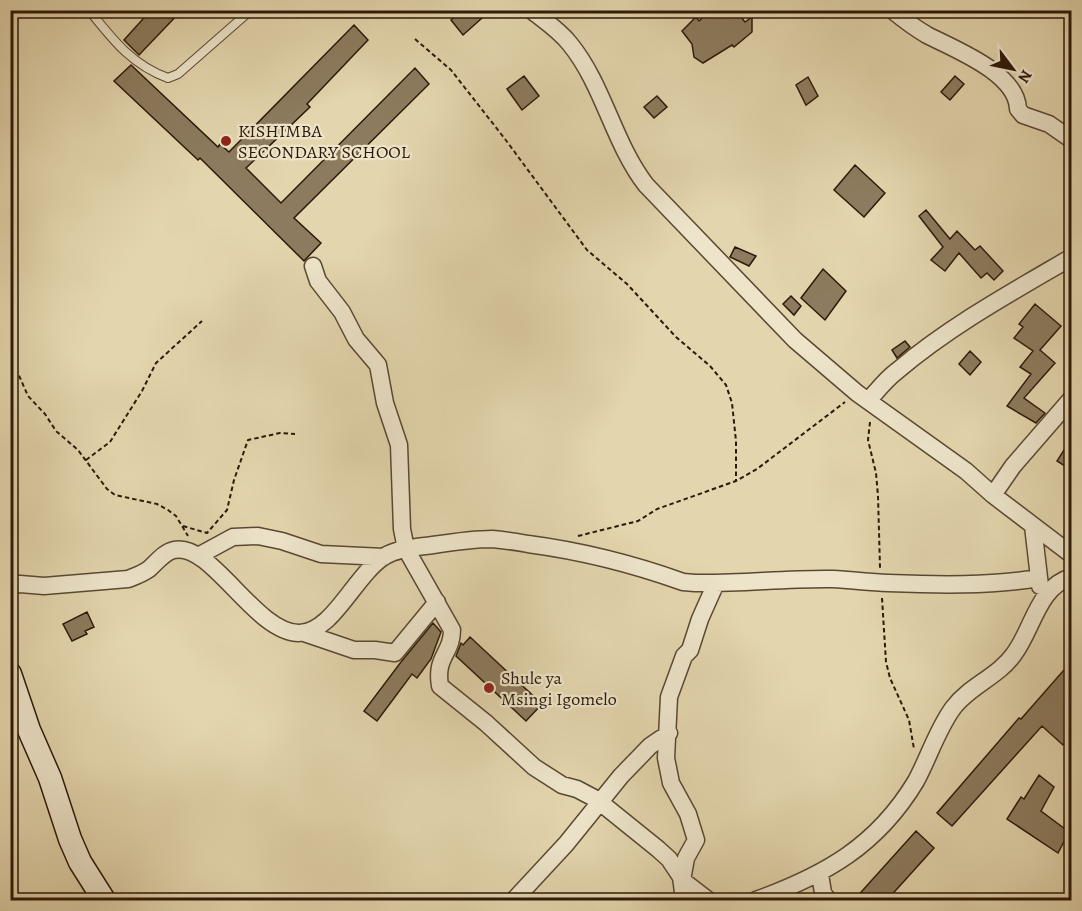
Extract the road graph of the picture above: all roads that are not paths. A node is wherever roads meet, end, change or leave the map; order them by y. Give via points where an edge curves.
1 (89, 10) edge
2 (251, 10) edge
3 (531, 10) edge
4 (892, 10) edge
5 (1071, 140) edge
6 (1071, 257) edge
7 (313, 266) dead end
8 (1071, 399) edge
9 (867, 400) junction
10 (993, 495) junction
11 (1033, 526) junction
12 (406, 549) junction
13 (1071, 555) edge
14 (198, 556) junction
15 (384, 557) junction
16 (1071, 577) edge
17 (1039, 578) junction
18 (716, 583) junction
19 (10, 585) edge
20 (1043, 599) junction
21 (437, 602) junction
22 (304, 633) junction
23 (10, 674) edge
24 (668, 734) junction
25 (599, 802) junction
26 (820, 874) junction
27 (682, 880) junction
28 (104, 900) edge
29 (514, 900) edge
30 (684, 900) edge
31 (708, 900) edge
32 (756, 900) edge
33 (828, 900) edge

1 - 2 lane via 116,44 149,71 168,78 178,74
3 - 9 street via 570,44 597,89 633,168 646,185 795,340
4 - 5 street via 926,34 974,58 1013,90 1023,115 1049,123
6 - 9 street via 927,348
7 - 12 street via 318,281 342,312 356,339 378,365 399,445
8 - 10 street
9 - 10 street via 957,464
10 - 11 street
11 - 13 street
11 - 17 street
12 - 15 street
12 - 18 street via 483,539 557,547 683,582
12 - 21 street
14 - 15 street via 234,537 258,536 321,554
14 - 19 street via 173,550 138,576 118,580
14 - 22 street via 266,620 285,630
15 - 22 street via 364,573 334,614
16 - 20 street via 1055,583
17 - 18 street via 976,584 836,579
17 - 20 street
18 - 24 street via 669,697
20 - 26 street via 1013,656 954,706 919,775 886,821 847,858
21 - 22 street via 395,653 354,650
21 - 25 street via 452,630 452,639 441,658 440,686 534,766 562,785
23 - 28 street via 70,840
24 - 25 street via 650,746
24 - 27 street via 666,758 671,783 688,814 696,840 686,858
25 - 27 street via 669,859
25 - 29 street
26 - 32 street
26 - 33 street
27 - 30 street
27 - 31 street

